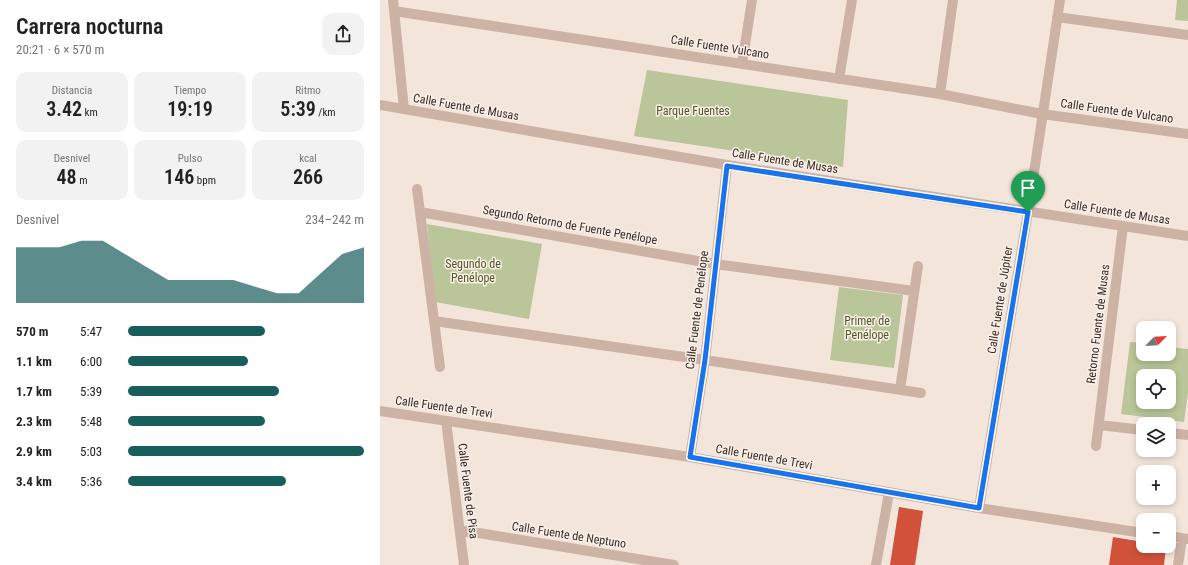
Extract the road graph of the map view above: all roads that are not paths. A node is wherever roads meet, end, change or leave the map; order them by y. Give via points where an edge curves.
1 (392, 0) edge
2 (752, 0) edge
3 (852, 0) edge
4 (953, 0) edge
5 (1060, 0) edge
6 (394, 11) junction
7 (1057, 17) junction
8 (1188, 35) edge
9 (742, 64) junction
10 (840, 79) junction
11 (940, 94) junction
12 (380, 105) edge
13 (404, 109) junction
14 (1042, 114) junction
15 (1188, 134) edge
16 (727, 166) junction
17 (417, 189) dead end
18 (420, 212) junction
19 (1028, 212) junction
20 (1123, 226) junction
21 (1188, 236) edge
22 (715, 264) junction
23 (918, 266) dead end
24 (914, 291) junction
25 (434, 321) junction
26 (705, 360) junction
27 (440, 367) dead end
28 (900, 390) junction
29 (921, 393) dead end
30 (380, 411) edge
31 (446, 421) junction
32 (1099, 424) junction
33 (1136, 429) edge
34 (1176, 434) edge
35 (1188, 435) edge
36 (1096, 446) dead end
37 (690, 457) junction
38 (890, 493) junction
39 (979, 508) junction
40 (460, 530) junction
41 (1136, 532) edge
42 (1185, 539) edge
43 (464, 565) edge
44 (674, 565) edge
45 (876, 565) edge
46 (1178, 565) edge

1 - 6 street
2 - 9 street
3 - 10 street
4 - 11 street
5 - 7 street, Calle Fuente de Júpiter
6 - 9 street, Calle Fuente Vulcano
6 - 13 street
7 - 8 street
7 - 14 street, Calle Fuente de Júpiter
9 - 10 street, Calle Fuente Vulcano
10 - 11 street, Calle Fuente Vulcano
11 - 14 street, Calle Fuente Vulcano
12 - 13 street, Calle Fuente de Musas
13 - 16 street, Calle Fuente de Musas
14 - 15 street, Calle Fuente de Vulcano
14 - 19 street, Calle Fuente de Júpiter
16 - 19 street, Calle Fuente de Musas
16 - 22 street, Calle Fuente de Penélope
17 - 18 street
18 - 22 street, Segundo Retorno de Fuente Penélope
18 - 25 street
19 - 20 street, Calle Fuente de Musas
19 - 39 street, Calle Fuente de Júpiter
20 - 21 street, Calle Fuente de Musas
20 - 32 street, Retorno Fuente de Musas
22 - 24 street, Segundo Retorno de Fuente Penélope
22 - 26 street, Calle Fuente de Penélope
23 - 24 street
24 - 28 street
25 - 26 street
25 - 27 street
26 - 28 street
26 - 37 street, Calle Fuente de Penélope
28 - 29 street
30 - 31 street, Calle Fuente de Trevi
31 - 37 street, Calle Fuente de Trevi
31 - 40 street, Calle Fuente de Pisa
32 - 33 street
32 - 36 street, Retorno Fuente de Musas
34 - 35 street
37 - 38 street, Calle Fuente de Trevi
38 - 39 street, Calle Fuente de Trevi
38 - 45 street
39 - 41 street, Calle Fuente de Trevi
40 - 43 street, Calle Fuente de Pisa
40 - 44 street, Calle Fuente de Neptuno
42 - 46 street

